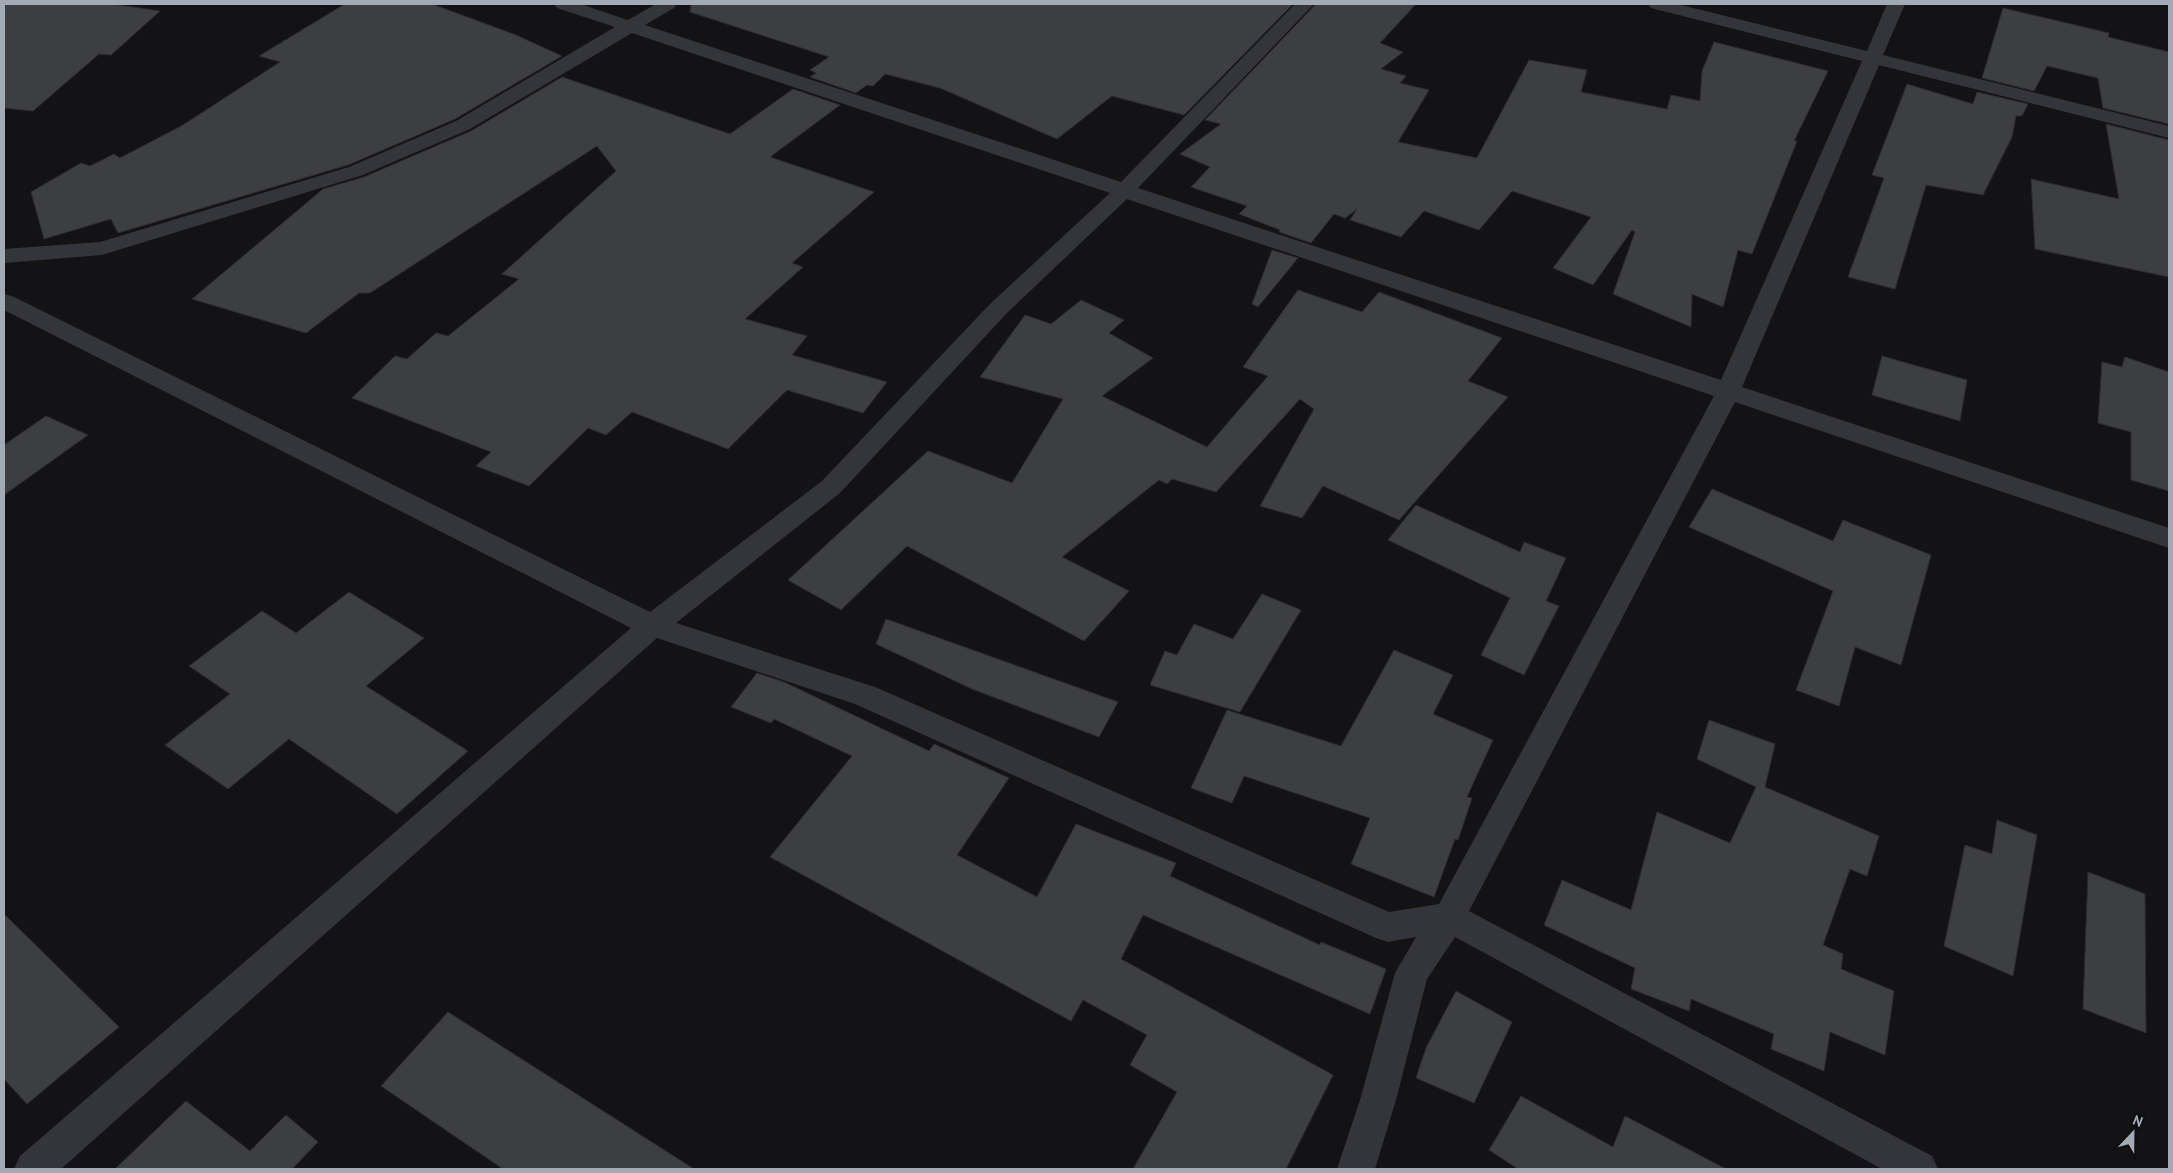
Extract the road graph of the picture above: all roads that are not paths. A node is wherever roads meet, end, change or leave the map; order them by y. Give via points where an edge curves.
1 (563, 4) edge
2 (668, 4) edge
3 (1305, 4) edge
4 (1657, 4) edge
5 (1896, 4) edge
6 (628, 27) junction
7 (1873, 57) junction
8 (2169, 132) edge
9 (1125, 190) junction
10 (4, 256) edge
11 (4, 301) edge
12 (1728, 392) junction
13 (2169, 538) edge
14 (652, 626) junction
15 (1449, 917) junction
16 (33, 1169) edge
17 (1356, 1169) edge
18 (1919, 1169) edge

1 - 6 street
2 - 6 street
3 - 9 street
4 - 7 street
5 - 7 street
6 - 9 street
6 - 10 street via 463,125 356,171 102,248
7 - 8 street
7 - 12 street
9 - 12 street
9 - 14 street via 998,309 831,487
11 - 14 street
12 - 13 street
12 - 15 street
14 - 15 street via 864,696 1388,927
14 - 16 street
15 - 17 street via 1412,973
15 - 18 street

